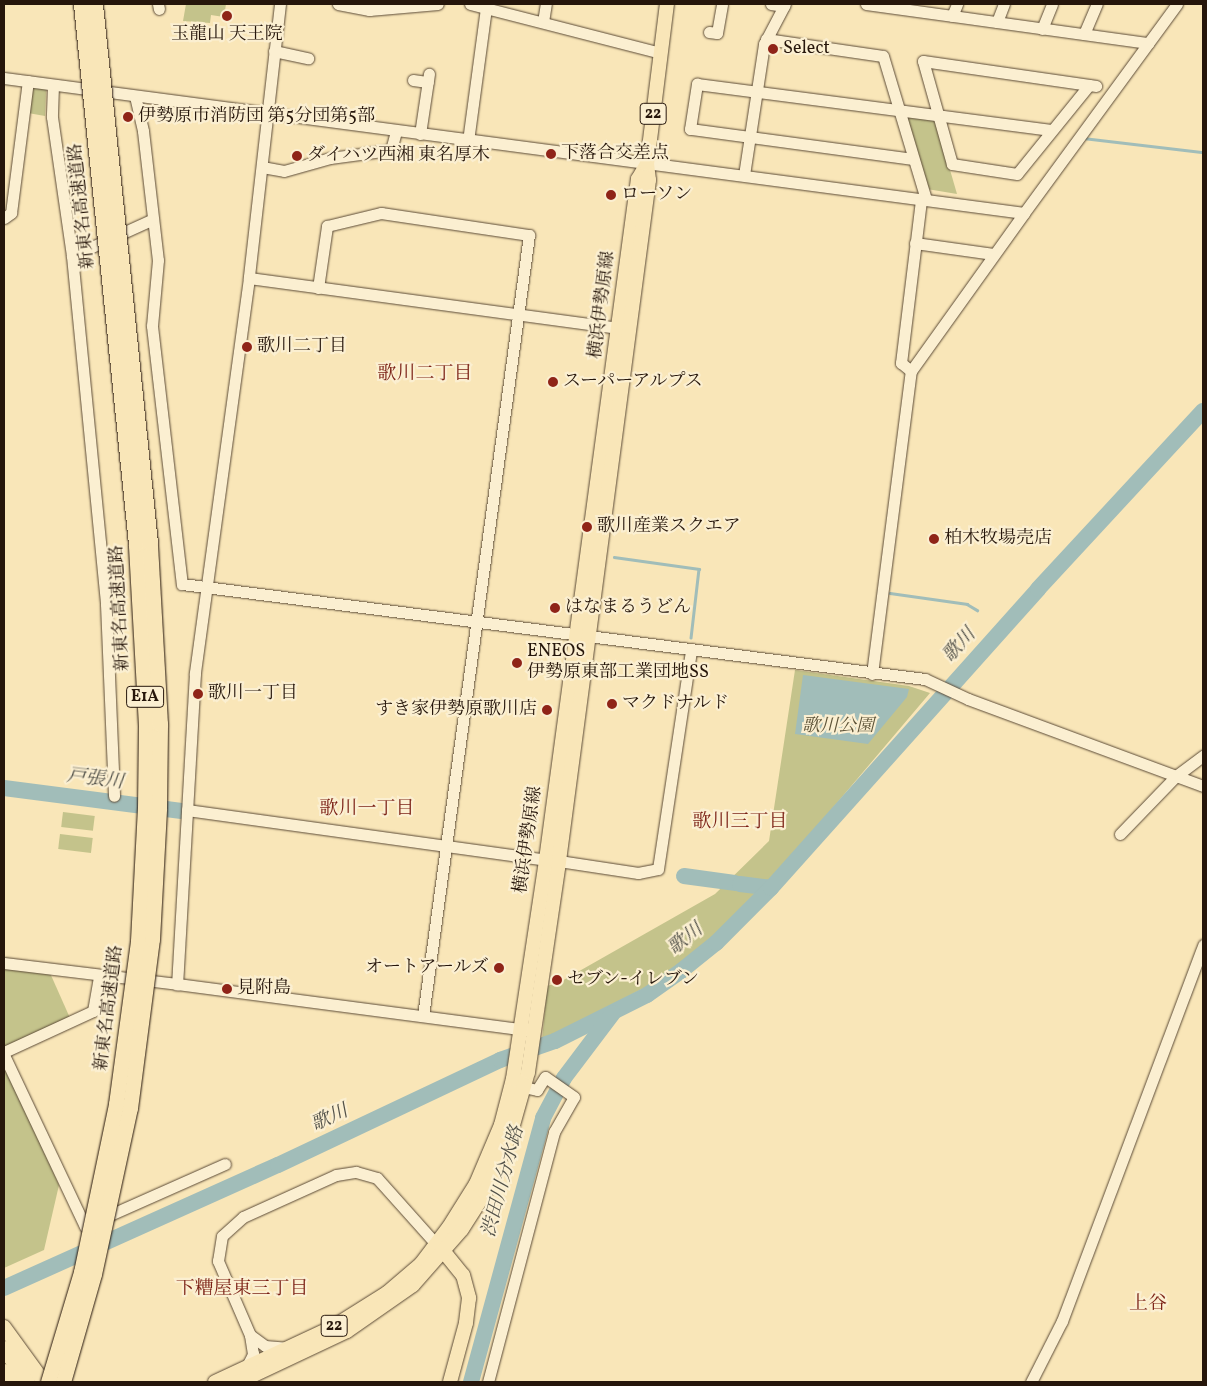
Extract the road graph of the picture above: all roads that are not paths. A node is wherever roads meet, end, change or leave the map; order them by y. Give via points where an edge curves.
1 (82, 4) edge
2 (96, 4) edge
3 (280, 4) edge
4 (338, 4) edge
5 (438, 4) edge
6 (470, 4) edge
7 (546, 4) edge
8 (666, 4) edge
9 (722, 4) edge
10 (771, 4) edge
11 (866, 4) edge
12 (957, 4) edge
13 (1004, 4) edge
14 (1052, 4) edge
15 (1097, 4) edge
16 (1176, 4) edge
17 (784, 5) edge
18 (900, 6) edge
19 (486, 7) junction
20 (504, 8) edge
21 (952, 16) junction
22 (543, 22) junction
23 (997, 22) junction
24 (1042, 28) junction
25 (717, 33) dead end
26 (1084, 34) junction
27 (766, 39) junction
28 (1148, 43) junction
29 (274, 51) junction
30 (661, 53) junction
31 (308, 58) dead end
32 (4, 78) edge
33 (413, 80) dead end
34 (28, 81) junction
35 (53, 85) junction
36 (757, 90) junction
37 (135, 96) junction
38 (898, 110) junction
39 (268, 114) junction
40 (937, 114) junction
41 (1051, 130) junction
42 (396, 131) junction
43 (420, 134) junction
44 (750, 139) junction
45 (468, 140) junction
46 (913, 159) junction
47 (646, 164) junction
48 (262, 167) junction
49 (744, 175) junction
50 (924, 199) junction
51 (1024, 213) junction
52 (4, 218) edge
53 (151, 220) junction
54 (915, 243) junction
55 (993, 254) junction
56 (72, 256) junction
57 (249, 278) junction
58 (318, 288) junction
59 (75, 291) junction
60 (68, 306) dead end
61 (518, 315) junction
62 (619, 328) junction
63 (910, 371) junction
64 (207, 588) junction
65 (474, 622) junction
66 (582, 636) junction
67 (691, 651) junction
68 (872, 674) junction
69 (1203, 756) edge
70 (1176, 776) junction
71 (1203, 786) edge
72 (114, 796) dead end
73 (187, 810) junction
74 (1120, 834) dead end
75 (445, 847) junction
76 (552, 861) junction
77 (1203, 945) edge
78 (4, 963) edge
79 (98, 976) junction
80 (177, 984) junction
81 (423, 1016) junction
82 (527, 1034) junction
83 (4, 1052) edge
84 (4, 1055) edge
85 (519, 1083) junction
86 (225, 1164) dead end
87 (441, 1248) junction
88 (4, 1327) edge
89 (250, 1335) junction
90 (294, 1347) junction
91 (4, 1348) edge
92 (245, 1369) junction
93 (4, 1371) edge
94 (11, 1382) edge
95 (27, 1382) edge
96 (44, 1382) edge
97 (48, 1382) edge
98 (63, 1382) edge
99 (215, 1382) edge
100 (239, 1382) edge
101 (450, 1382) edge
102 (488, 1382) edge
103 (1031, 1382) edge

1 - 97 highway, 新東名高速道路 / E1A, bridge via 136,535 145,716 145,808 138,941 116,1104 81,1272
2 - 98 highway, 新東名高速道路 / E1A, bridge via 149,533 158,674 159,808 152,938 130,1108 94,1274
3 - 29 street
4 - 5 street via 369,10
6 - 19 street
7 - 22 street
8 - 30 main road, 横浜伊勢原線 / 22
9 - 25 street
10 - 17 street
11 - 18 street
12 - 21 street
13 - 23 street
14 - 24 street
15 - 26 street
16 - 28 street
17 - 27 street
18 - 21 street
19 - 20 street
19 - 45 street
20 - 22 street
21 - 23 street
22 - 30 street
23 - 24 street
24 - 26 street
26 - 28 street
27 - 36 street
27 - 38 street via 883,56
28 - 51 street
29 - 31 street
29 - 39 street
30 - 47 main road, 横浜伊勢原線 / 22
32 - 34 street
33 - 43 street via 428,78
34 - 35 street
34 - 52 street via 11,213
35 - 37 street
35 - 56 street via 52,117
36 - 38 street
36 - 44 street
36 - 44 street via 698,84 690,129
37 - 39 street
37 - 53 street via 143,131
38 - 40 street
38 - 46 street
39 - 42 street
39 - 48 street
40 - 41 street
40 - 41 street via 952,164 1018,174
40 - 41 street via 923,61 1092,85
42 - 43 street
42 - 48 street via 390,150 330,158 284,171
43 - 45 street
44 - 46 street
44 - 49 street
45 - 47 street
46 - 50 street
47 - 49 street
47 - 62 main road, 横浜伊勢原線 / 22 via 638,179
47 - 66 main road, 横浜伊勢原線 / 22 via 649,180
48 - 57 street
49 - 50 street
50 - 51 street
50 - 54 street
51 - 55 street
53 - 56 street
53 - 64 street via 158,275 152,326 182,584
54 - 55 street
54 - 63 street via 901,363
55 - 63 street
56 - 59 street
57 - 58 street
57 - 64 street
58 - 61 street
58 - 61 street via 327,226 381,213 529,235
59 - 60 street
59 - 72 street via 106,604
61 - 62 street
61 - 65 street
62 - 66 main road, 横浜伊勢原線 / 22
63 - 68 street
64 - 65 street
64 - 73 street via 195,673
65 - 66 street
65 - 75 street
66 - 67 street
66 - 76 main road, 横浜伊勢原線 / 22
67 - 68 street
67 - 76 street via 658,869 638,873
68 - 70 street via 932,682
69 - 70 street
70 - 71 street
70 - 74 street
73 - 75 street
73 - 80 street
75 - 76 street
75 - 81 street
76 - 82 main road, 横浜伊勢原線 / 22
77 - 103 street via 1066,1312
78 - 79 street
79 - 80 street
79 - 83 street via 93,1011
80 - 81 street
81 - 82 street
82 - 85 main road, 横浜伊勢原線 / 22
82 - 85 main road, 横浜伊勢原線 / 22 via 528,1072
84 - 86 street via 85,1226
85 - 87 main road, 横浜伊勢原線 / 22 via 490,1156
85 - 102 street via 537,1090 545,1077 574,1097 554,1132
87 - 89 street via 377,1178 356,1172 336,1175 243,1217 222,1236 218,1261
87 - 90 main road, 横浜伊勢原線 / 22 via 387,1292 334,1327
87 - 100 main road, 横浜伊勢原線 / 22 via 413,1285 370,1317
87 - 101 main road via 463,1275 469,1298 466,1323
88 - 96 main road
89 - 90 street via 272,1348
89 - 92 street via 253,1354
90 - 92 main road, 横浜伊勢原線 / 22
91 - 95 highway
92 - 99 main road, 横浜伊勢原線 / 22
93 - 94 highway

